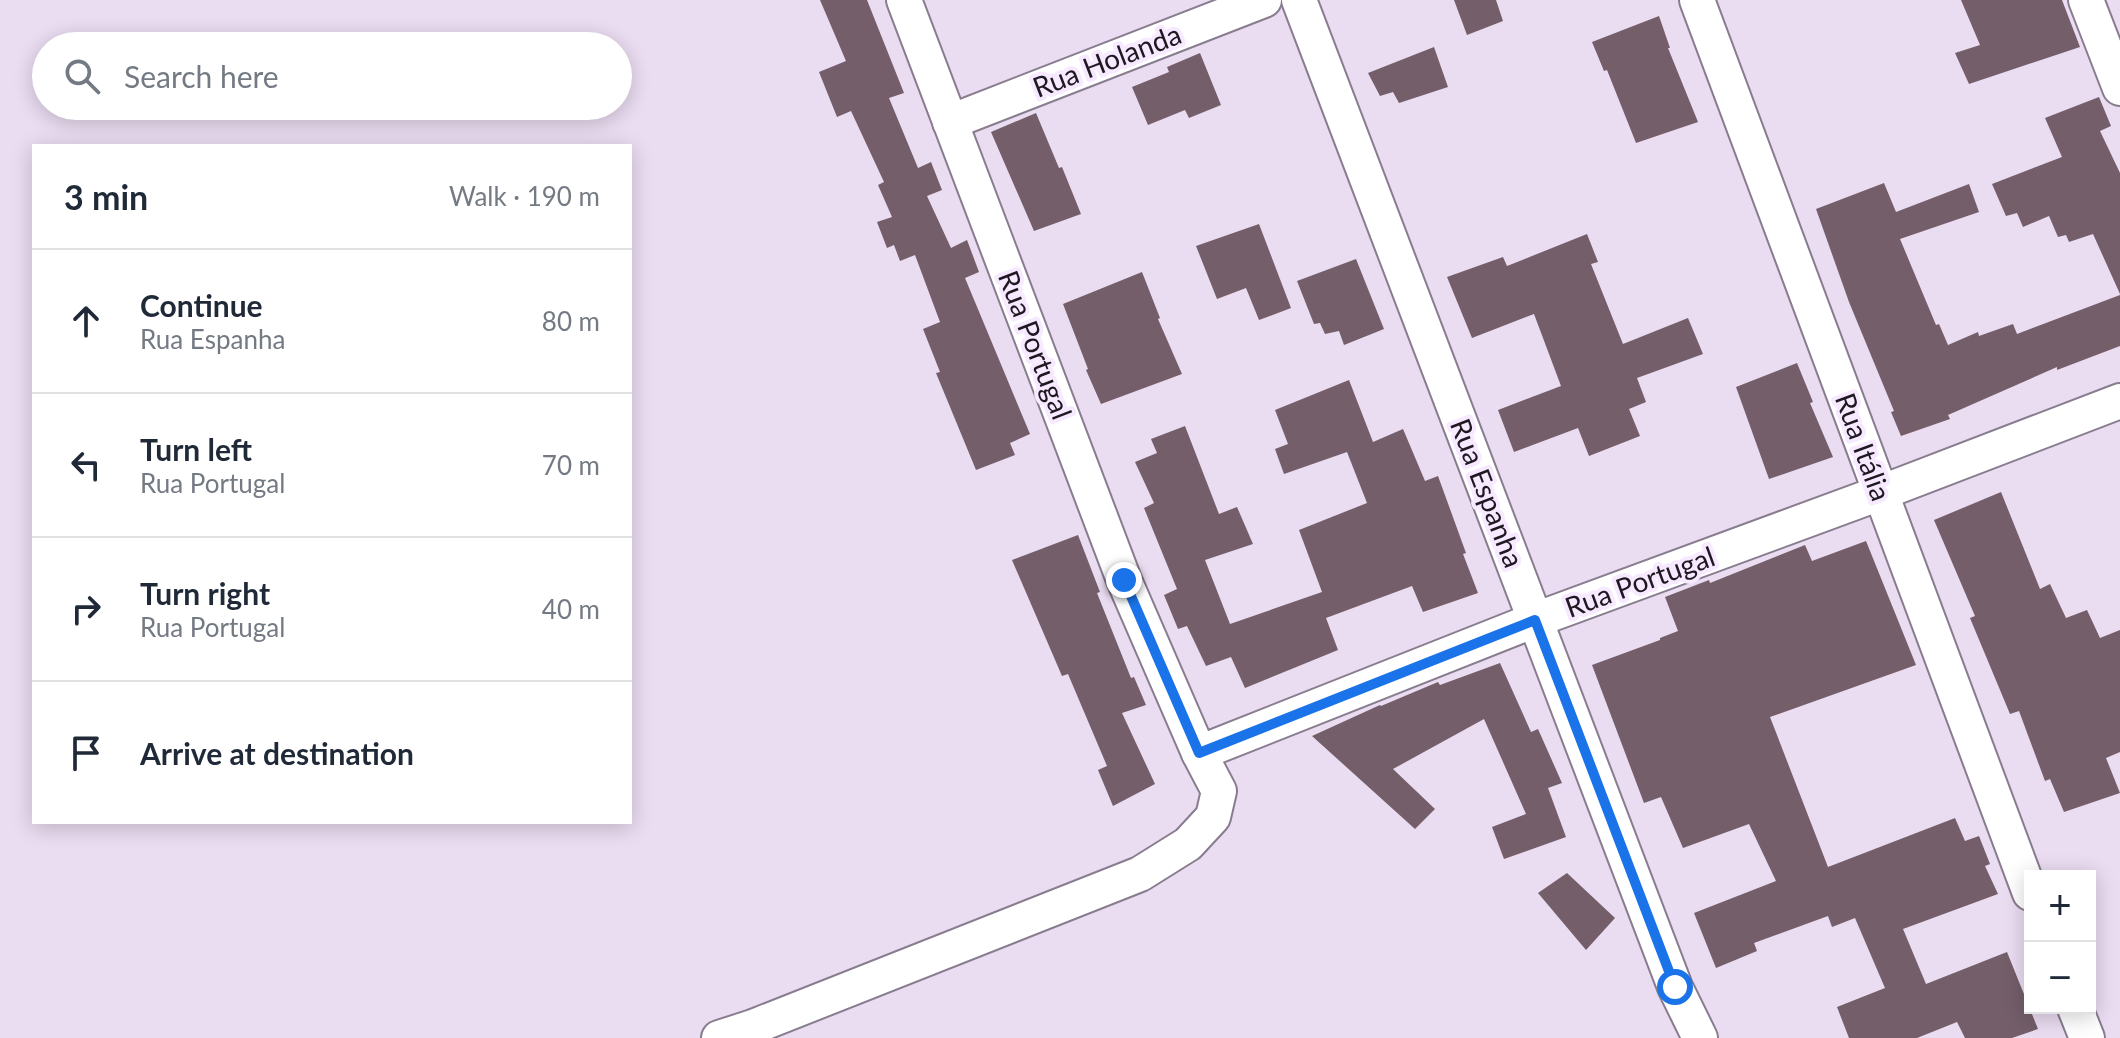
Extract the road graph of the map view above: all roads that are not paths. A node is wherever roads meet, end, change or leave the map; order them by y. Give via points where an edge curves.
1 (904, 0) edge
2 (1264, 0) edge
3 (1299, 0) edge
4 (1697, 0) edge
5 (2086, 0) edge
6 (2120, 88) edge
7 (950, 122) junction
8 (2120, 401) edge
9 (1880, 493) junction
10 (1535, 620) junction
11 (1199, 753) junction
12 (2024, 877) edge
13 (2077, 1014) edge
14 (719, 1038) edge
15 (1700, 1038) edge
16 (2087, 1038) edge

1 - 7 street, Rua Portugal
2 - 7 street, Rua Holanda
3 - 10 street, Rua Espanha
4 - 9 street, Rua Itália
5 - 6 street
7 - 11 street, Rua Portugal via 1124,580
8 - 9 street, Rua Portugal
9 - 10 street, Rua Portugal
9 - 12 street, Rua Itália
10 - 11 street, Rua Portugal
10 - 15 street, Rua Espanha via 1675,987
11 - 14 street via 1219,791 1213,817 1188,844 1140,874
13 - 16 street

